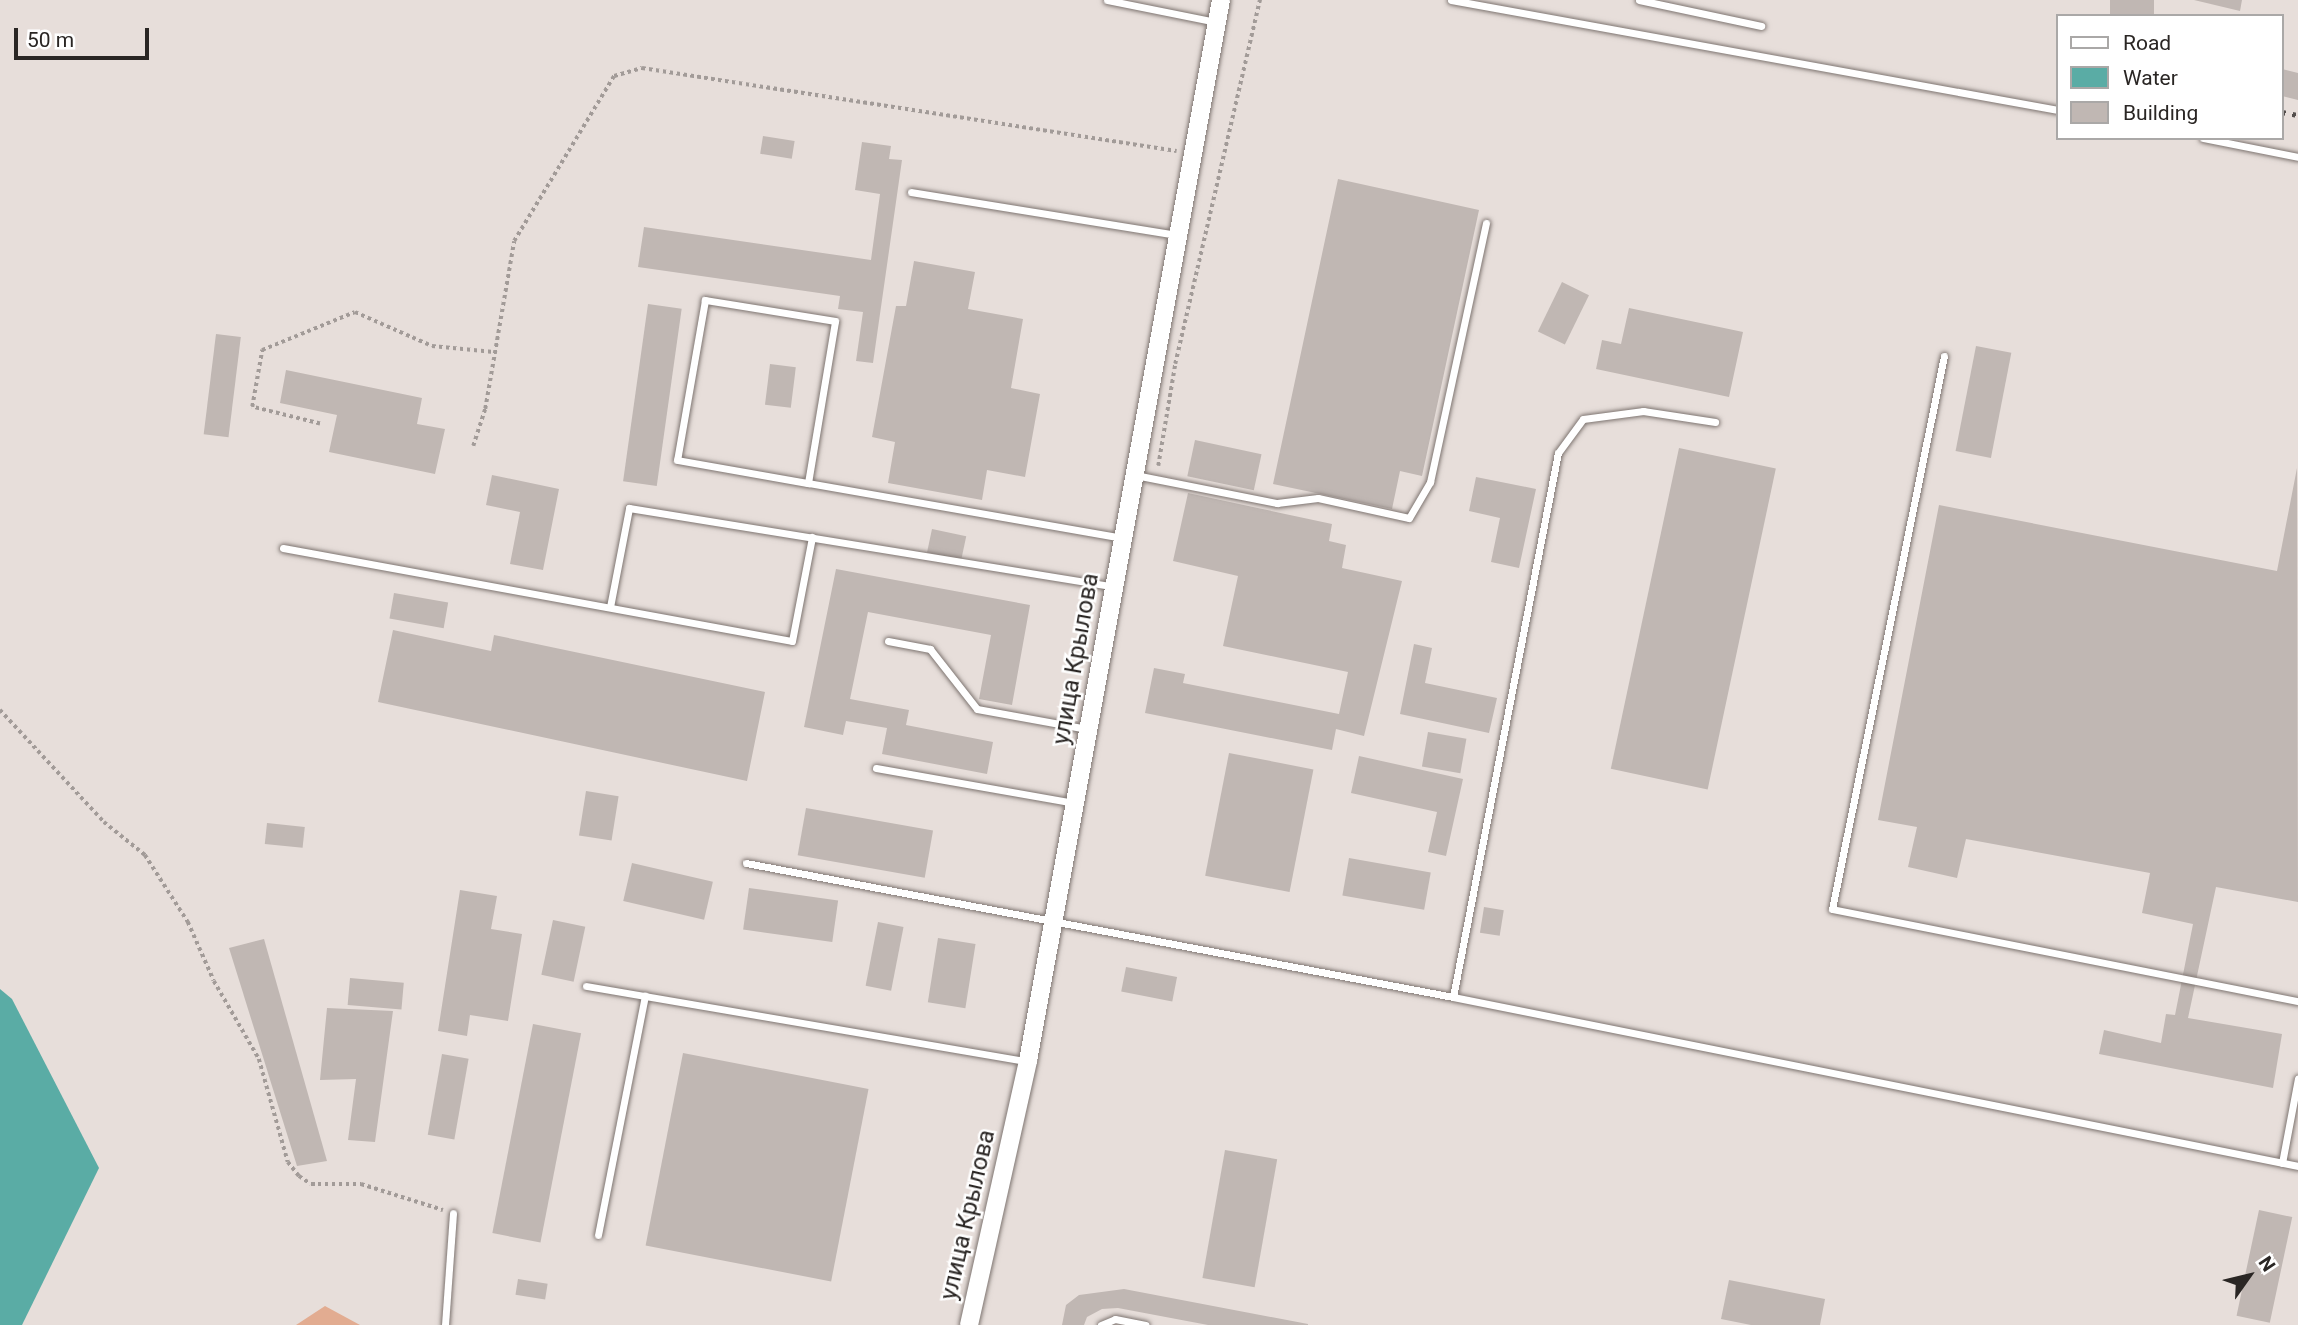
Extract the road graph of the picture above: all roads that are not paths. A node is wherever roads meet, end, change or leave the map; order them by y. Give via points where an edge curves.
1 (1107, 0) edge
2 (1221, 0) edge
3 (1451, 0) edge
4 (1639, 0) edge
5 (1217, 22) junction
6 (1761, 26) dead end
7 (2056, 110) edge
8 (2213, 140) edge
9 (2298, 157) edge
10 (911, 192) dead end
11 (1486, 223) dead end
12 (1178, 236) junction
13 (1944, 356) dead end
14 (1715, 422) dead end
15 (1134, 475) junction
16 (808, 483) junction
17 (811, 537) junction
18 (1123, 538) junction
19 (283, 548) dead end
20 (1114, 586) junction
21 (610, 607) junction
22 (888, 641) dead end
23 (1088, 729) junction
24 (876, 768) dead end
25 (1074, 803) junction
26 (746, 863) dead end
27 (1053, 919) junction
28 (586, 986) dead end
29 (645, 996) junction
30 (1453, 997) junction
31 (2298, 1001) edge
32 (1028, 1061) junction
33 (2298, 1078) edge
34 (2282, 1163) junction
35 (2298, 1166) edge
36 (453, 1213) road end
37 (598, 1235) dead end
38 (444, 1325) edge
39 (969, 1325) edge
40 (1101, 1325) edge
41 (1144, 1325) edge

1 - 5 lane
2 - 5 street, улица Крылова
3 - 7 lane
4 - 6 lane
5 - 12 street, улица Крылова
8 - 9 lane
10 - 12 lane
11 - 15 lane via 1430,482 1409,518 1318,498 1277,503
12 - 15 street, улица Крылова
13 - 31 lane via 1832,909
14 - 30 lane via 1643,411 1583,419 1558,453
15 - 18 street, улица Крылова
16 - 16 lane via 677,460 705,300 835,321
16 - 18 lane
17 - 20 lane
17 - 21 lane via 629,508
17 - 21 lane via 792,641
18 - 20 street, улица Крылова
19 - 21 lane
20 - 23 street, улица Крылова
22 - 23 lane via 930,649 977,709
23 - 25 street, улица Крылова
24 - 25 lane
25 - 27 street, улица Крылова
26 - 27 lane
27 - 30 lane
27 - 32 street, улица Крылова
28 - 29 lane
29 - 32 lane
29 - 37 lane
30 - 34 lane
32 - 39 street, улица Крылова
33 - 34 lane
34 - 35 lane
36 - 38 lane
40 - 41 lane via 1115,1320

